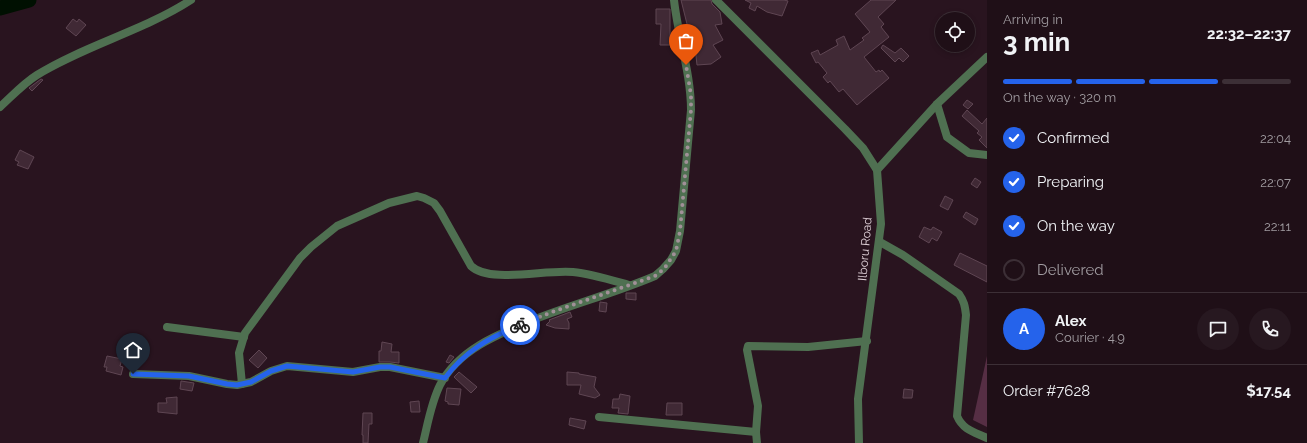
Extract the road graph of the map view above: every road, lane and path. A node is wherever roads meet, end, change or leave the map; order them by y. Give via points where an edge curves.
1 (191, 0) edge
2 (674, 0) edge
3 (716, 0) edge
4 (987, 57) edge
5 (937, 104) junction
6 (0, 107) edge
7 (987, 155) edge
8 (877, 170) junction
9 (880, 242) junction
10 (630, 285) junction
11 (167, 327) dead end
12 (244, 337) junction
13 (867, 341) junction
14 (133, 374) dead end
15 (445, 378) junction
16 (242, 384) junction
17 (599, 417) dead end
18 (756, 432) junction
19 (987, 438) edge
20 (423, 443) edge
21 (757, 443) edge
22 (859, 443) edge

1 - 6 street via 172,13 61,61 35,76
2 - 10 street via 691,95 680,231 676,251 664,269 655,276
3 - 8 street, Ilboru Road via 863,148
4 - 5 street
5 - 7 street via 947,137 969,153
5 - 8 street
8 - 9 street, Ilboru Road
9 - 13 street, Ilboru Road
9 - 19 street via 903,255 963,299 966,315 957,416 961,424
10 - 12 street via 572,272 490,275 475,270 434,204 417,196 389,203 337,226 311,247 300,258
10 - 15 street via 498,334 471,350 455,364
11 - 12 street
12 - 16 street via 239,353
13 - 18 street via 808,347 748,346 758,406
13 - 22 street, Ilboru Road via 858,399
14 - 16 street via 189,376 227,384
15 - 16 street via 390,367 375,367 353,372 287,366
15 - 20 street via 431,406
17 - 18 street
18 - 21 street

